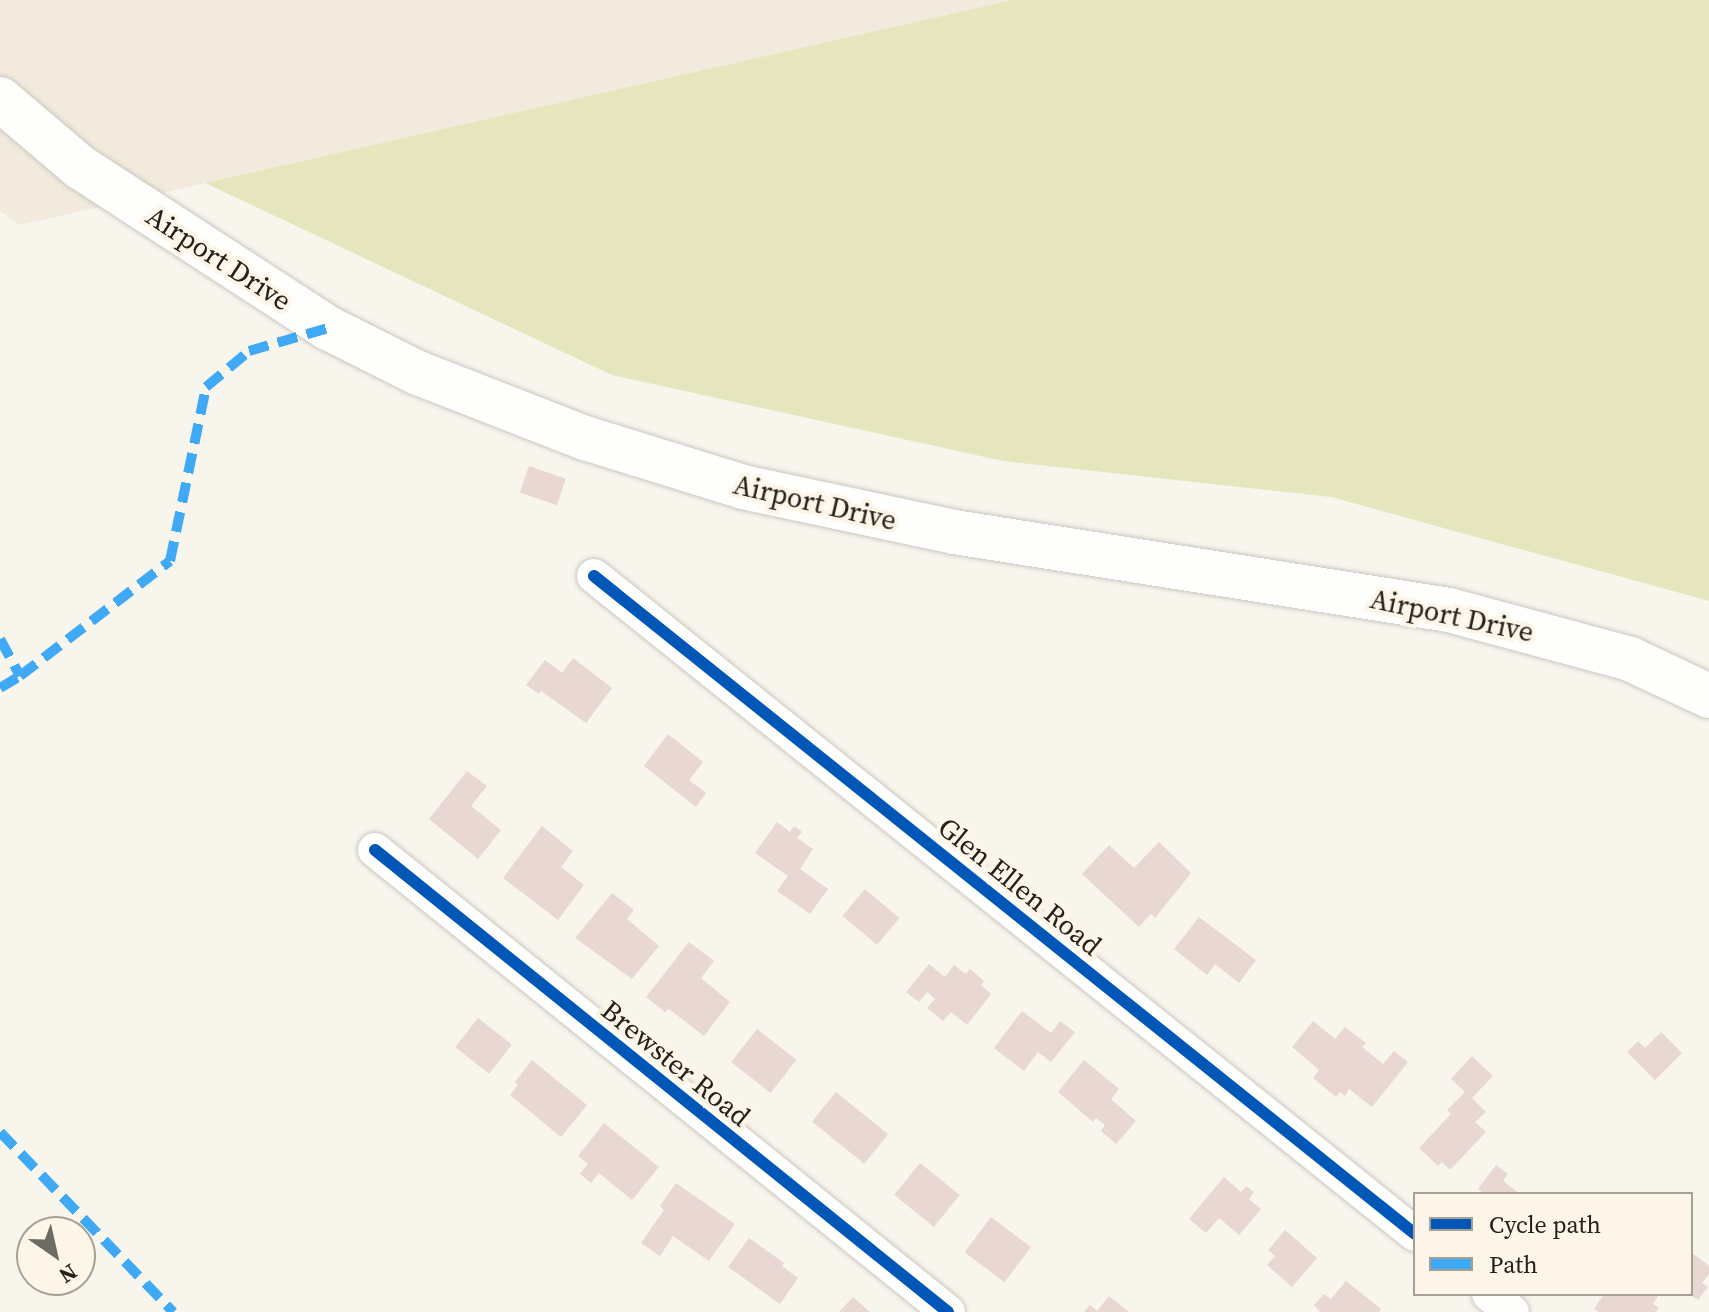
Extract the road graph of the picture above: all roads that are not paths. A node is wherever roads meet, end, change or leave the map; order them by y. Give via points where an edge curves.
1 (0, 99) edge
2 (594, 576) dead end
3 (1709, 696) edge
4 (375, 850) dead end
5 (1413, 1232) edge
6 (1492, 1296) edge
7 (948, 1312) edge
8 (1512, 1312) edge

1 - 3 main road, Airport Drive via 80,167 328,328 418,373 585,438 743,487 925,526 1449,610 1630,659
2 - 5 street, Glen Ellen Road
4 - 7 street, Brewster Road
6 - 8 street

